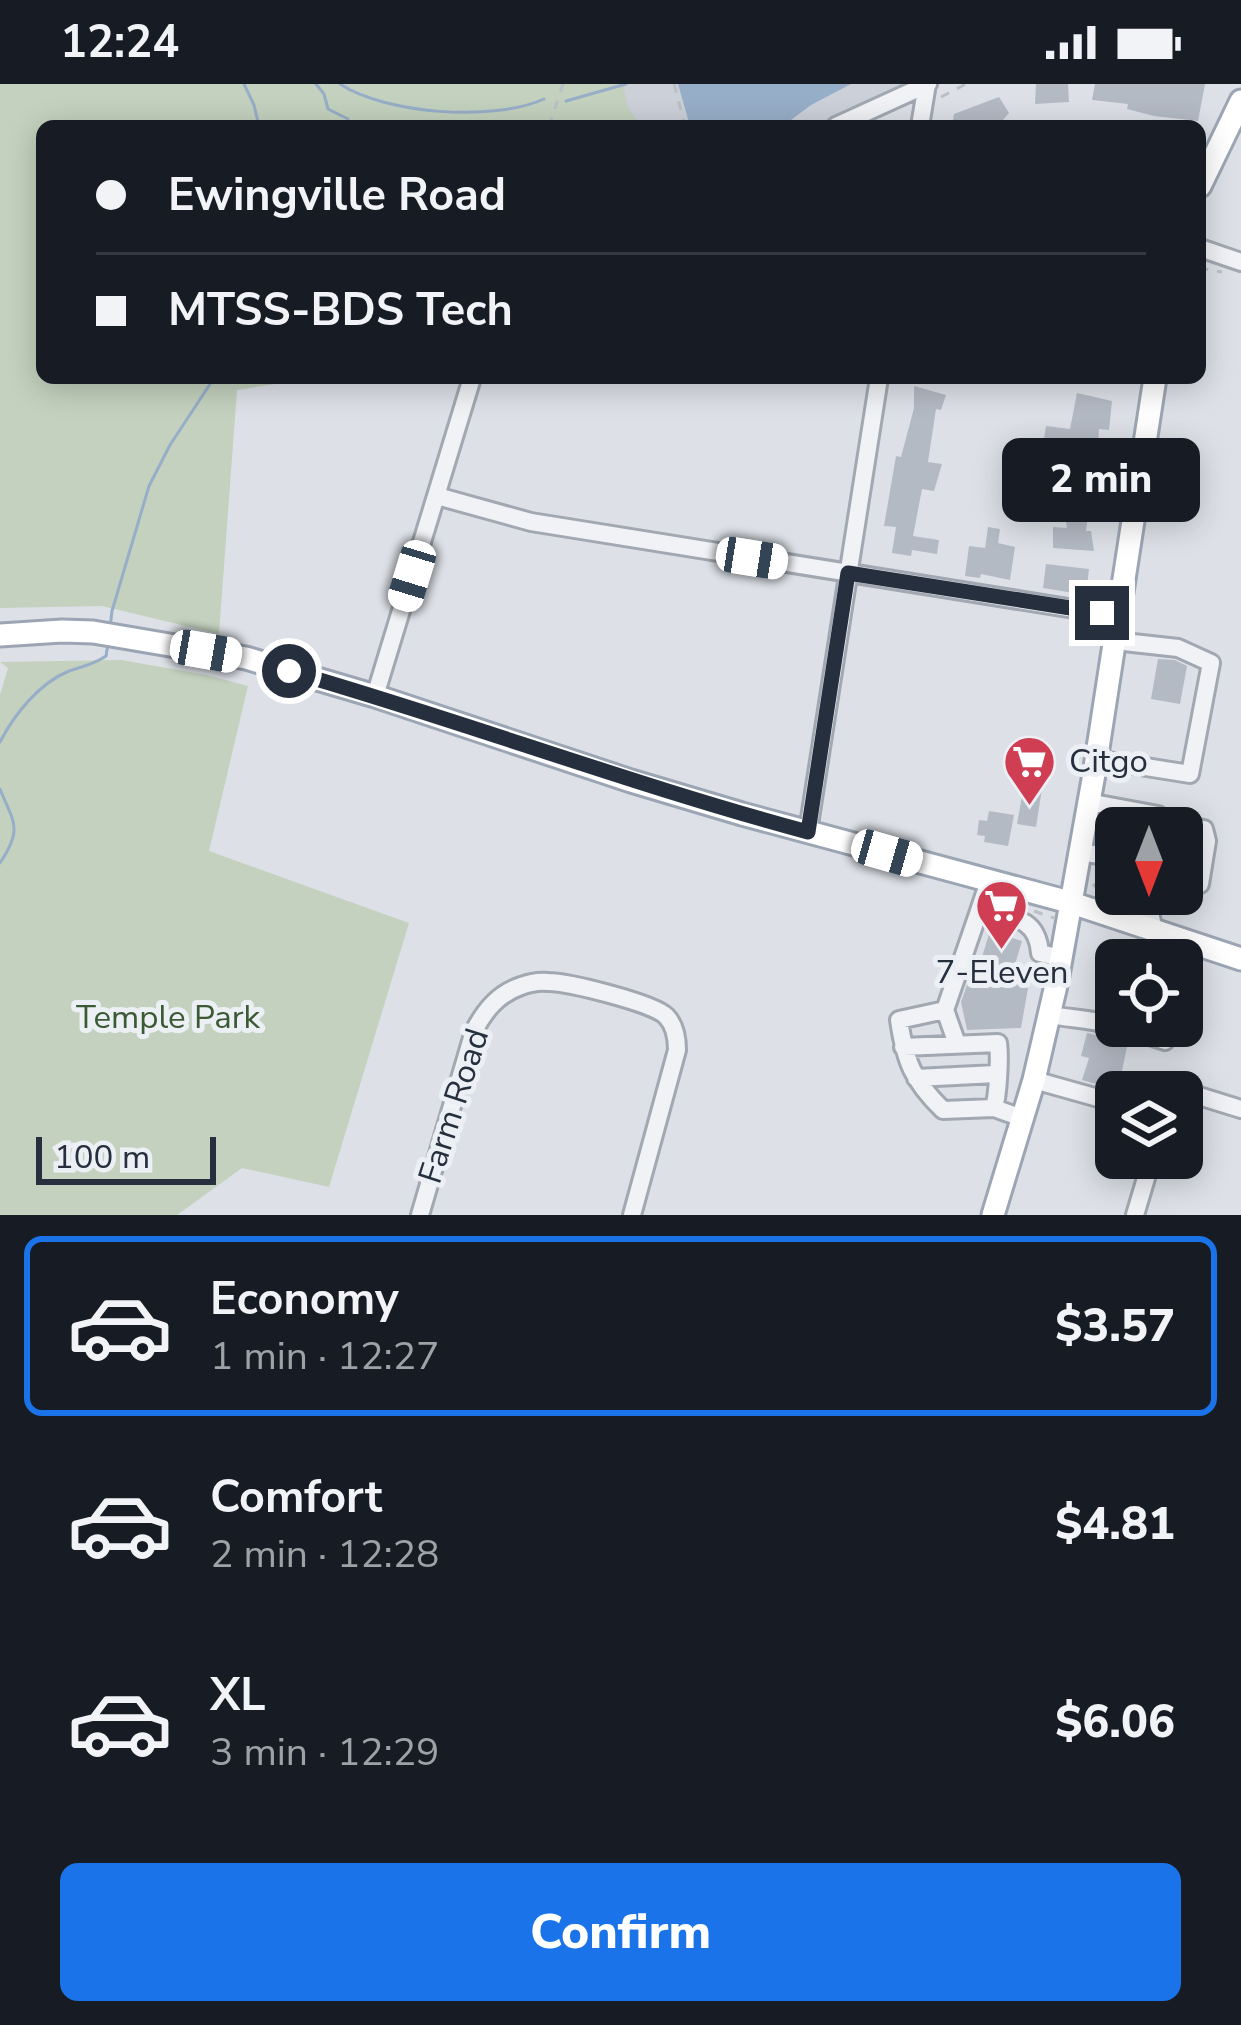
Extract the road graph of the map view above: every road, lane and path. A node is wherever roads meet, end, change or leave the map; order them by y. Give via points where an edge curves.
1 (563, 84) edge
2 (674, 84) edge
3 (966, 84) edge
4 (930, 89) edge
5 (1238, 113) edge
6 (551, 120) edge
7 (684, 120) edge
8 (851, 120) edge
9 (922, 120) edge
10 (1206, 174) edge
11 (1206, 250) edge
12 (1241, 262) edge
13 (1206, 268) edge
14 (1223, 272) dead end
15 (470, 384) edge
16 (878, 384) edge
17 (1154, 384) edge
18 (436, 496) junction
19 (848, 573) junction
20 (1118, 616) junction
21 (0, 635) edge
22 (1115, 641) junction
23 (375, 696) junction
24 (1096, 759) junction
25 (1088, 802) junction
26 (1096, 807) edge
27 (1203, 830) edge
28 (808, 832) junction
29 (1079, 853) junction
30 (1095, 853) edge
31 (1203, 866) edge
32 (988, 881) junction
33 (1070, 902) junction
34 (980, 910) junction
35 (1131, 915) edge
36 (1150, 915) edge
37 (1126, 921) junction
38 (1154, 931) junction
39 (1179, 939) edge
40 (1203, 947) edge
41 (1061, 958) junction
42 (1241, 959) edge
43 (945, 1010) junction
44 (1050, 1015) junction
45 (1095, 1019) edge
46 (957, 1045) junction
47 (903, 1047) junction
48 (996, 1074) junction
49 (916, 1078) junction
50 (1034, 1080) junction
51 (1095, 1097) edge
52 (1203, 1098) edge
53 (997, 1102) junction
54 (1241, 1109) edge
55 (1024, 1111) junction
56 (1146, 1179) edge
57 (420, 1215) edge
58 (632, 1215) edge
59 (993, 1215) edge
60 (1136, 1215) edge

1 - 6 path
2 - 7 path
3 - 4 path
4 - 8 street
4 - 9 street
5 - 10 main road
11 - 12 street
13 - 14 path
15 - 18 street
16 - 19 street
17 - 20 main road
18 - 19 street via 531,522
18 - 23 street
19 - 20 street
19 - 28 street
20 - 22 main road
21 - 23 main road via 127,636 246,658
22 - 24 main road
22 - 24 street via 1178,648 1211,663 1190,774
23 - 28 main road
24 - 25 main road
25 - 26 street
25 - 29 main road
27 - 31 street
28 - 32 main road
29 - 30 street
29 - 33 main road
32 - 33 main road
32 - 34 street
33 - 37 main road
33 - 41 main road
34 - 41 street via 1028,922 1040,952
34 - 43 street
35 - 37 street
36 - 38 street
37 - 38 main road
38 - 39 main road
40 - 42 main road
41 - 44 main road
43 - 46 street
43 - 47 street via 899,1020
44 - 45 street
44 - 50 main road
46 - 47 street
46 - 48 street via 998,1043
47 - 49 street
48 - 49 street
48 - 53 street
49 - 53 street via 943,1110
50 - 51 street
50 - 55 main road
52 - 54 street
53 - 55 street
55 - 59 main road
56 - 60 street
57 - 58 street, Farm Road via 474,1030 492,1004 532,982 653,1007 674,1028 677,1050

